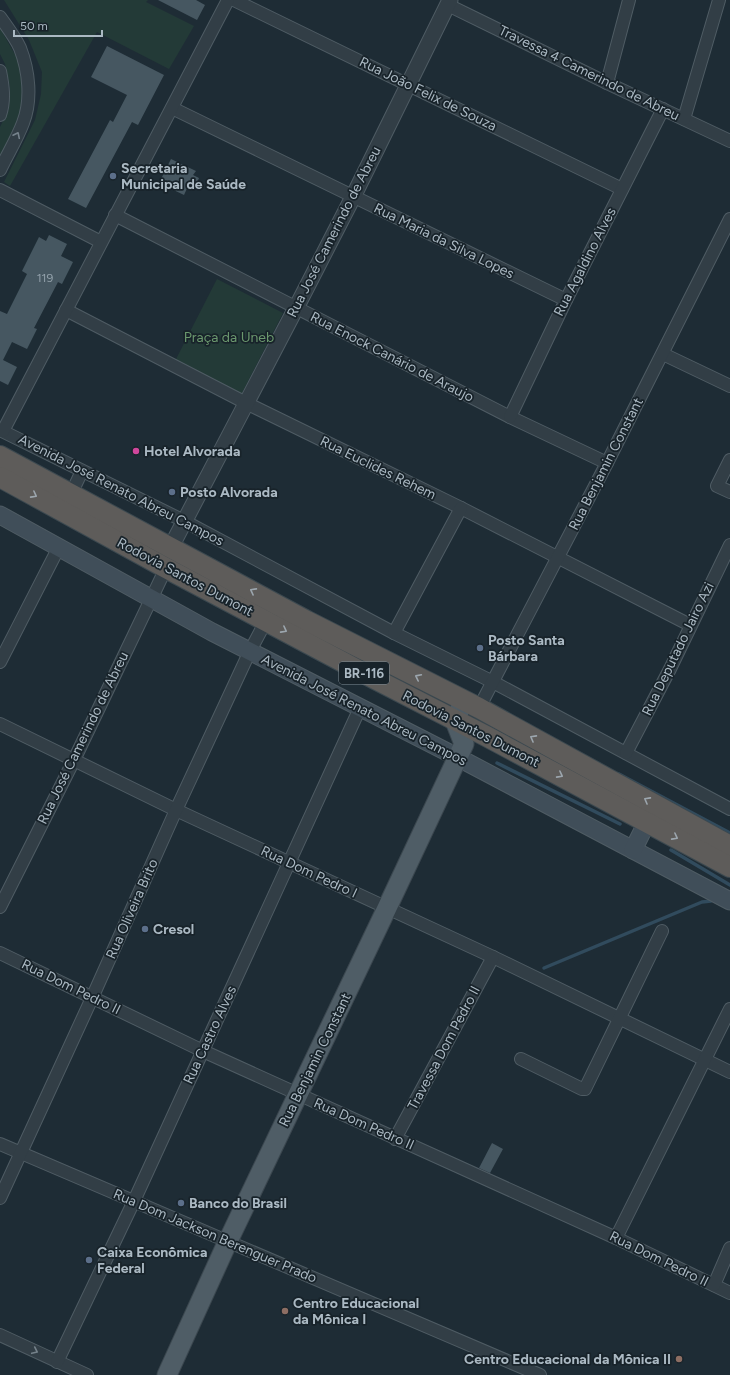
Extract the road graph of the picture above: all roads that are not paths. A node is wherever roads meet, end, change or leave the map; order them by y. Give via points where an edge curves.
1 (228, 0) edge
2 (234, 0) edge
3 (629, 0) edge
4 (719, 0) edge
5 (449, 2) edge
6 (0, 17) edge
7 (0, 71) edge
8 (607, 83) junction
9 (408, 85) junction
10 (172, 108) junction
11 (663, 109) junction
12 (0, 116) edge
13 (684, 119) junction
14 (730, 141) edge
15 (0, 170) edge
16 (622, 189) junction
17 (0, 190) edge
18 (353, 197) junction
19 (115, 215) junction
20 (730, 219) edge
21 (101, 242) junction
22 (566, 300) junction
23 (296, 308) junction
24 (66, 310) junction
25 (663, 354) junction
26 (730, 386) edge
27 (246, 404) junction
28 (510, 417) junction
29 (2, 430) edge
30 (0, 456) edge
31 (730, 460) edge
32 (607, 463) junction
33 (82, 470) junction
34 (0, 477) edge
35 (730, 492) edge
36 (71, 494) junction
37 (461, 508) junction
38 (0, 515) edge
39 (184, 521) junction
40 (730, 545) edge
41 (170, 547) junction
42 (59, 548) junction
43 (557, 558) junction
44 (166, 568) junction
45 (151, 598) junction
46 (266, 621) junction
47 (690, 625) junction
48 (394, 633) junction
49 (250, 651) junction
50 (0, 662) edge
51 (493, 682) junction
52 (360, 708) junction
53 (480, 709) junction
54 (456, 721) junction
55 (0, 724) edge
56 (486, 736) junction
57 (461, 751) junction
58 (626, 753) junction
59 (74, 760) junction
60 (730, 808) edge
61 (176, 810) junction
62 (647, 822) junction
63 (730, 846) edge
64 (633, 850) junction
65 (289, 863) junction
66 (730, 867) edge
67 (730, 901) edge
68 (0, 908) edge
69 (388, 908) junction
70 (662, 931) dead end
71 (0, 953) edge
72 (493, 956) junction
73 (92, 998) junction
74 (730, 1009) edge
75 (620, 1018) junction
76 (203, 1051) junction
77 (521, 1059) dead end
78 (704, 1060) junction
79 (730, 1072) edge
80 (299, 1095) junction
81 (395, 1139) junction
82 (0, 1144) edge
83 (21, 1153) junction
84 (0, 1198) edge
85 (134, 1201) junction
86 (616, 1238) junction
87 (228, 1241) junction
88 (730, 1248) edge
89 (714, 1285) junction
90 (730, 1293) edge
91 (0, 1335) edge
92 (57, 1362) junction
93 (87, 1375) edge
94 (167, 1375) edge
95 (540, 1375) edge

1 - 10 street
2 - 9 street, Rua João Felix de Souza
3 - 8 street
4 - 13 street
5 - 8 street, Travessa 4 Camerindo de Abreu
5 - 9 street, Rua José Camerindo de Abreu
15 -> 6 street via 22,124 27,108 28,85 19,47
7 - 12 street via 3,91
8 - 11 street, Travessa 4 Camerindo de Abreu
9 - 16 street, Rua João Felix de Souza
9 - 18 street, Rua José Camerindo de Abreu
10 - 18 street, Rua Maria da Silva Lopes
10 - 19 street
11 - 13 street, Travessa 4 Camerindo de Abreu
11 - 16 street, Rua Agaldino Alves
13 - 14 street, Travessa 4 Camerindo de Abreu
16 - 22 street, Rua Agaldino Alves
17 - 21 street
18 - 22 street, Rua Maria da Silva Lopes
18 - 23 street, Rua José Camerindo de Abreu
19 - 21 street
19 - 23 street, Rua Enock Canário de Araujo
20 - 25 street, Rua Benjamin Constant
21 - 24 street
22 - 28 street, Rua Agaldino Alves
23 - 27 street, Rua José Camerindo de Abreu
23 - 28 street, Rua Enock Canário de Araujo
24 - 27 street, Rua Euclides Rehem
24 - 29 street
25 - 26 street
25 - 32 street, Rua Benjamin Constant
27 - 37 street, Rua Euclides Rehem
27 - 39 street, Rua José Camerindo de Abreu
28 - 32 street, Rua Enock Canário de Araujo
29 - 33 street, Avenida José Renato Abreu Campos
30 - 36 highway, Rodovia Santos Dumont / BR-116
31 - 35 street via 717,486
32 - 43 street, Rua Benjamin Constant
33 - 36 street
33 - 39 street, Avenida José Renato Abreu Campos
34 -> 44 highway, Rodovia Santos Dumont / BR-116
36 - 41 highway, Rodovia Santos Dumont / BR-116
37 - 43 street, Rua Euclides Rehem
37 - 48 street
38 - 42 main road, Avenida José Renato Abreu Campos
39 - 41 street, Rua José Camerindo de Abreu
39 - 48 street, Avenida José Renato Abreu Campos
40 - 47 street, Rua Deputado Jairo Azi
53 -> 41 highway, Rodovia Santos Dumont / BR-116 via 307,621
42 - 45 main road, Avenida José Renato Abreu Campos
42 - 50 street
43 - 47 street, Rua Euclides Rehem
43 - 51 street, Rua Benjamin Constant
44 - 45 street, Rua José Camerindo de Abreu
44 - 46 highway, Rodovia Santos Dumont / BR-116
45 - 49 main road, Avenida José Renato Abreu Campos
45 - 59 street, Rua José Camerindo de Abreu
46 - 49 street, Rua Oliveira Brito
46 -> 54 highway, Rodovia Santos Dumont / BR-116
47 - 58 street, Rua Deputado Jairo Azi
48 - 51 street, Avenida José Renato Abreu Campos
49 - 52 main road, Avenida José Renato Abreu Campos
49 - 61 street, Rua Oliveira Brito
51 - 53 street, Rua Benjamin Constant
51 - 58 street, Avenida José Renato Abreu Campos
52 - 57 main road, Avenida José Renato Abreu Campos
52 - 65 street, Rua Castro Alves
53 - 54 main road, Rua Benjamin Constant
53 - 56 main road, Rua Benjamin Constant
63 -> 53 highway, Rodovia Santos Dumont / BR-116
54 - 56 highway, Rodovia Santos Dumont / BR-116
54 - 57 main road
55 - 59 street, Rua Dom Pedro I
56 - 57 main road
56 -> 62 highway, Rodovia Santos Dumont / BR-116
57 - 64 main road, Avenida José Renato Abreu Campos
57 - 69 main road, Rua Benjamin Constant
58 - 60 street, Avenida José Renato Abreu Campos
59 - 61 street, Rua Dom Pedro I
59 - 68 street, Rua José Camerindo de Abreu
61 - 65 street, Rua Dom Pedro I
61 - 73 street, Rua Oliveira Brito
62 - 64 main road
62 -> 66 highway, Rodovia Santos Dumont / BR-116
64 - 67 main road, Avenida José Renato Abreu Campos
65 - 69 street, Rua Dom Pedro I
65 - 76 street, Rua Castro Alves
69 - 72 street, Rua Dom Pedro I
69 - 80 main road, Rua Benjamin Constant
70 - 75 street
71 - 73 street, Rua Dom Pedro II
72 - 75 street, Rua Dom Pedro I
72 - 81 street, Travessa Dom Pedro II
73 - 76 street, Rua Dom Pedro II
73 - 83 street, Rua Oliveira Brito
74 - 78 street
75 - 77 street via 585,1090
75 - 78 street, Rua Dom Pedro I
76 - 80 street, Rua Dom Pedro II
76 - 85 street, Rua Castro Alves
78 - 79 street, Rua Dom Pedro I
78 - 86 street
80 - 81 street, Rua Dom Pedro II
80 - 87 main road, Rua Benjamin Constant
81 - 86 street, Rua Dom Pedro II
82 - 83 street, Rua Dom Jackson Berenguer Prado
83 - 84 street, Rua Oliveira Brito
83 - 85 street, Rua Dom Jackson Berenguer Prado
85 - 87 street, Rua Dom Jackson Berenguer Prado
85 - 92 street, Rua Castro Alves
86 - 89 street, Rua Dom Pedro II
87 - 94 main road, Rua Benjamin Constant
87 - 95 street, Rua Dom Jackson Berenguer Prado
88 - 89 street
89 - 90 street, Rua Dom Pedro II
91 -> 92 street
92 - 93 street

